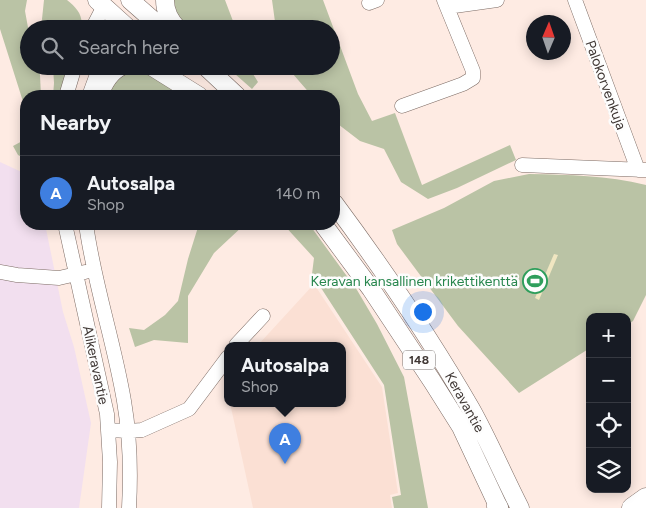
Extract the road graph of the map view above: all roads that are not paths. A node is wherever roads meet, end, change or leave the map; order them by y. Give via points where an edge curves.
1 (165, 0) edge
2 (497, 0) edge
3 (575, 0) edge
4 (103, 2) edge
5 (136, 2) edge
6 (446, 4) edge
7 (96, 20) edge
8 (119, 20) edge
9 (128, 20) edge
10 (153, 20) edge
11 (172, 20) edge
12 (72, 75) edge
13 (97, 75) edge
14 (110, 75) edge
15 (165, 75) edge
16 (180, 75) edge
17 (215, 75) edge
18 (218, 75) edge
19 (225, 84) junction
20 (68, 90) edge
21 (91, 90) edge
22 (102, 90) edge
23 (190, 90) edge
24 (194, 90) edge
25 (231, 90) edge
26 (402, 106) dead end
27 (522, 165) dead end
28 (642, 170) edge
29 (340, 212) edge
30 (66, 230) edge
31 (87, 230) edge
32 (328, 230) edge
33 (94, 269) junction
34 (0, 272) edge
35 (76, 274) junction
36 (263, 316) dead end
37 (239, 342) edge
38 (224, 361) edge
39 (108, 430) junction
40 (129, 432) junction
41 (646, 498) edge
42 (498, 507) edge
43 (109, 508) edge
44 (129, 508) edge
45 (520, 508) edge
46 (632, 508) edge

1 - 11 main road
2 - 6 street
3 - 28 street, Palokorvenkuja
4 - 7 street
4 - 8 main road
5 - 9 main road
5 - 10 main road
6 - 26 street via 473,70 473,78
12 - 20 street
13 - 21 street
14 - 22 main road
15 - 23 main road
16 - 24 main road
17 - 19 main road
18 - 19 main road
19 - 25 main road
27 - 28 street
29 - 45 main road, Keravantie / 148 via 432,345 472,411
30 - 35 street, Alikeravantie
31 - 33 street, Alikeravantie
32 - 42 main road, Keravantie / 148 via 372,289 461,427
33 - 35 street
33 - 40 street, Alikeravantie
34 - 35 street via 59,278
35 - 39 street, Alikeravantie
36 - 37 street
38 - 40 street via 189,409 142,430
39 - 40 street
39 - 43 street, Alikeravantie
40 - 44 street, Alikeravantie
41 - 46 highway

